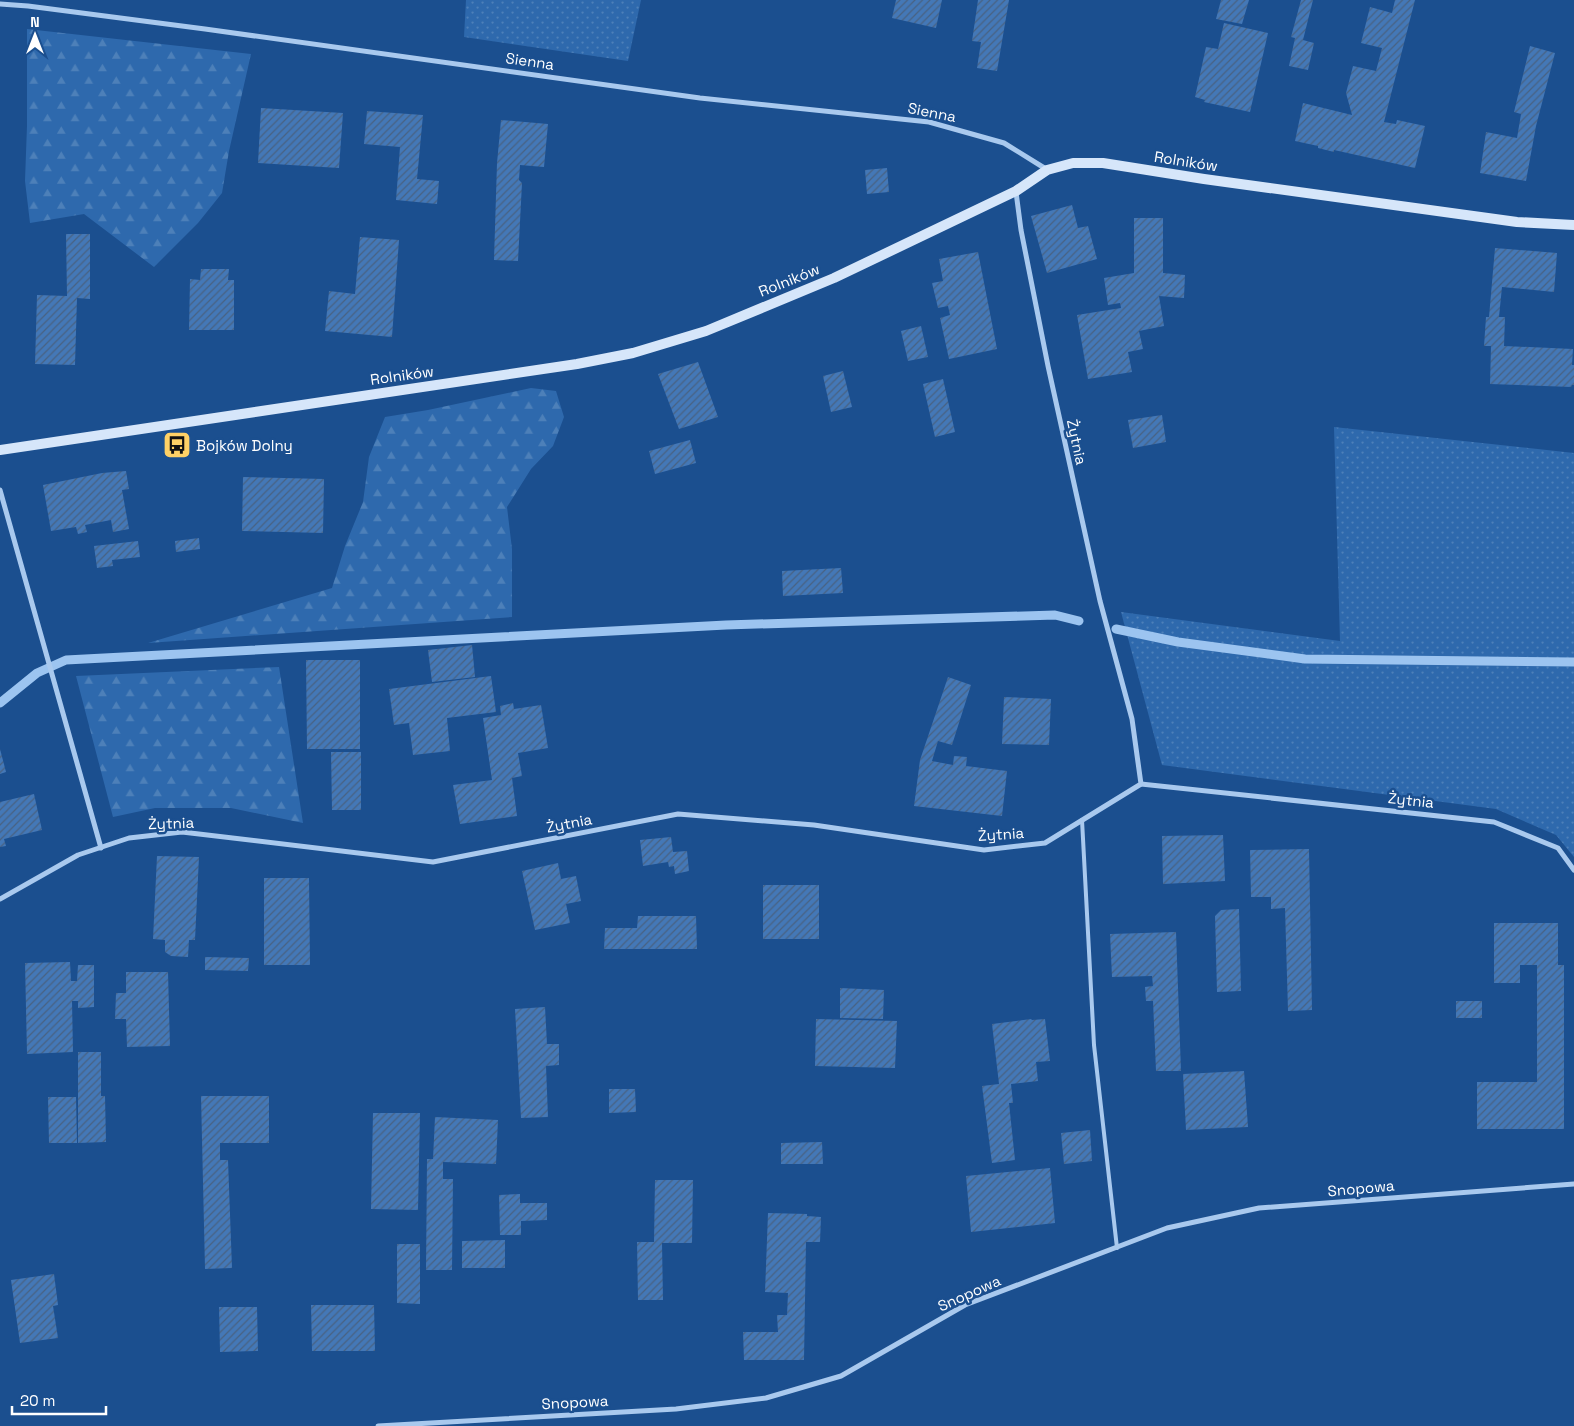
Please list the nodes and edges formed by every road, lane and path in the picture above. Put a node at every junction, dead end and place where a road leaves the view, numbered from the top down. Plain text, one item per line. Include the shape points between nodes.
1 (0, 4) edge
2 (1047, 170) junction
3 (1016, 191) junction
4 (1574, 225) edge
5 (0, 450) edge
6 (0, 490) edge
7 (1141, 784) junction
8 (1082, 820) junction
9 (101, 848) junction
10 (1573, 867) edge
11 (0, 899) edge
12 (1574, 1184) edge
13 (1117, 1248) junction
14 (378, 1426) edge

1 - 2 street, Sienna via 185,26 700,98 930,122 1004,143
2 - 3 street, Rolników
2 - 4 street, Rolników via 1073,163 1103,163 1517,222
3 - 5 street, Rolników via 834,278 706,331 633,353
3 - 7 street, Żytnia via 1048,366 1100,601 1132,719
6 - 9 street
7 - 8 street, Żytnia
7 - 10 street, Żytnia via 1494,822 1558,848
8 - 9 street, Żytnia via 1045,843 984,850 814,825 678,814 433,862 182,832 129,838
8 - 13 lane via 1094,1045
9 - 11 street, Żytnia via 78,856
12 - 13 street, Snopowa via 1259,1208 1167,1228
13 - 14 street, Snopowa via 965,1304 842,1376 766,1398 676,1409

